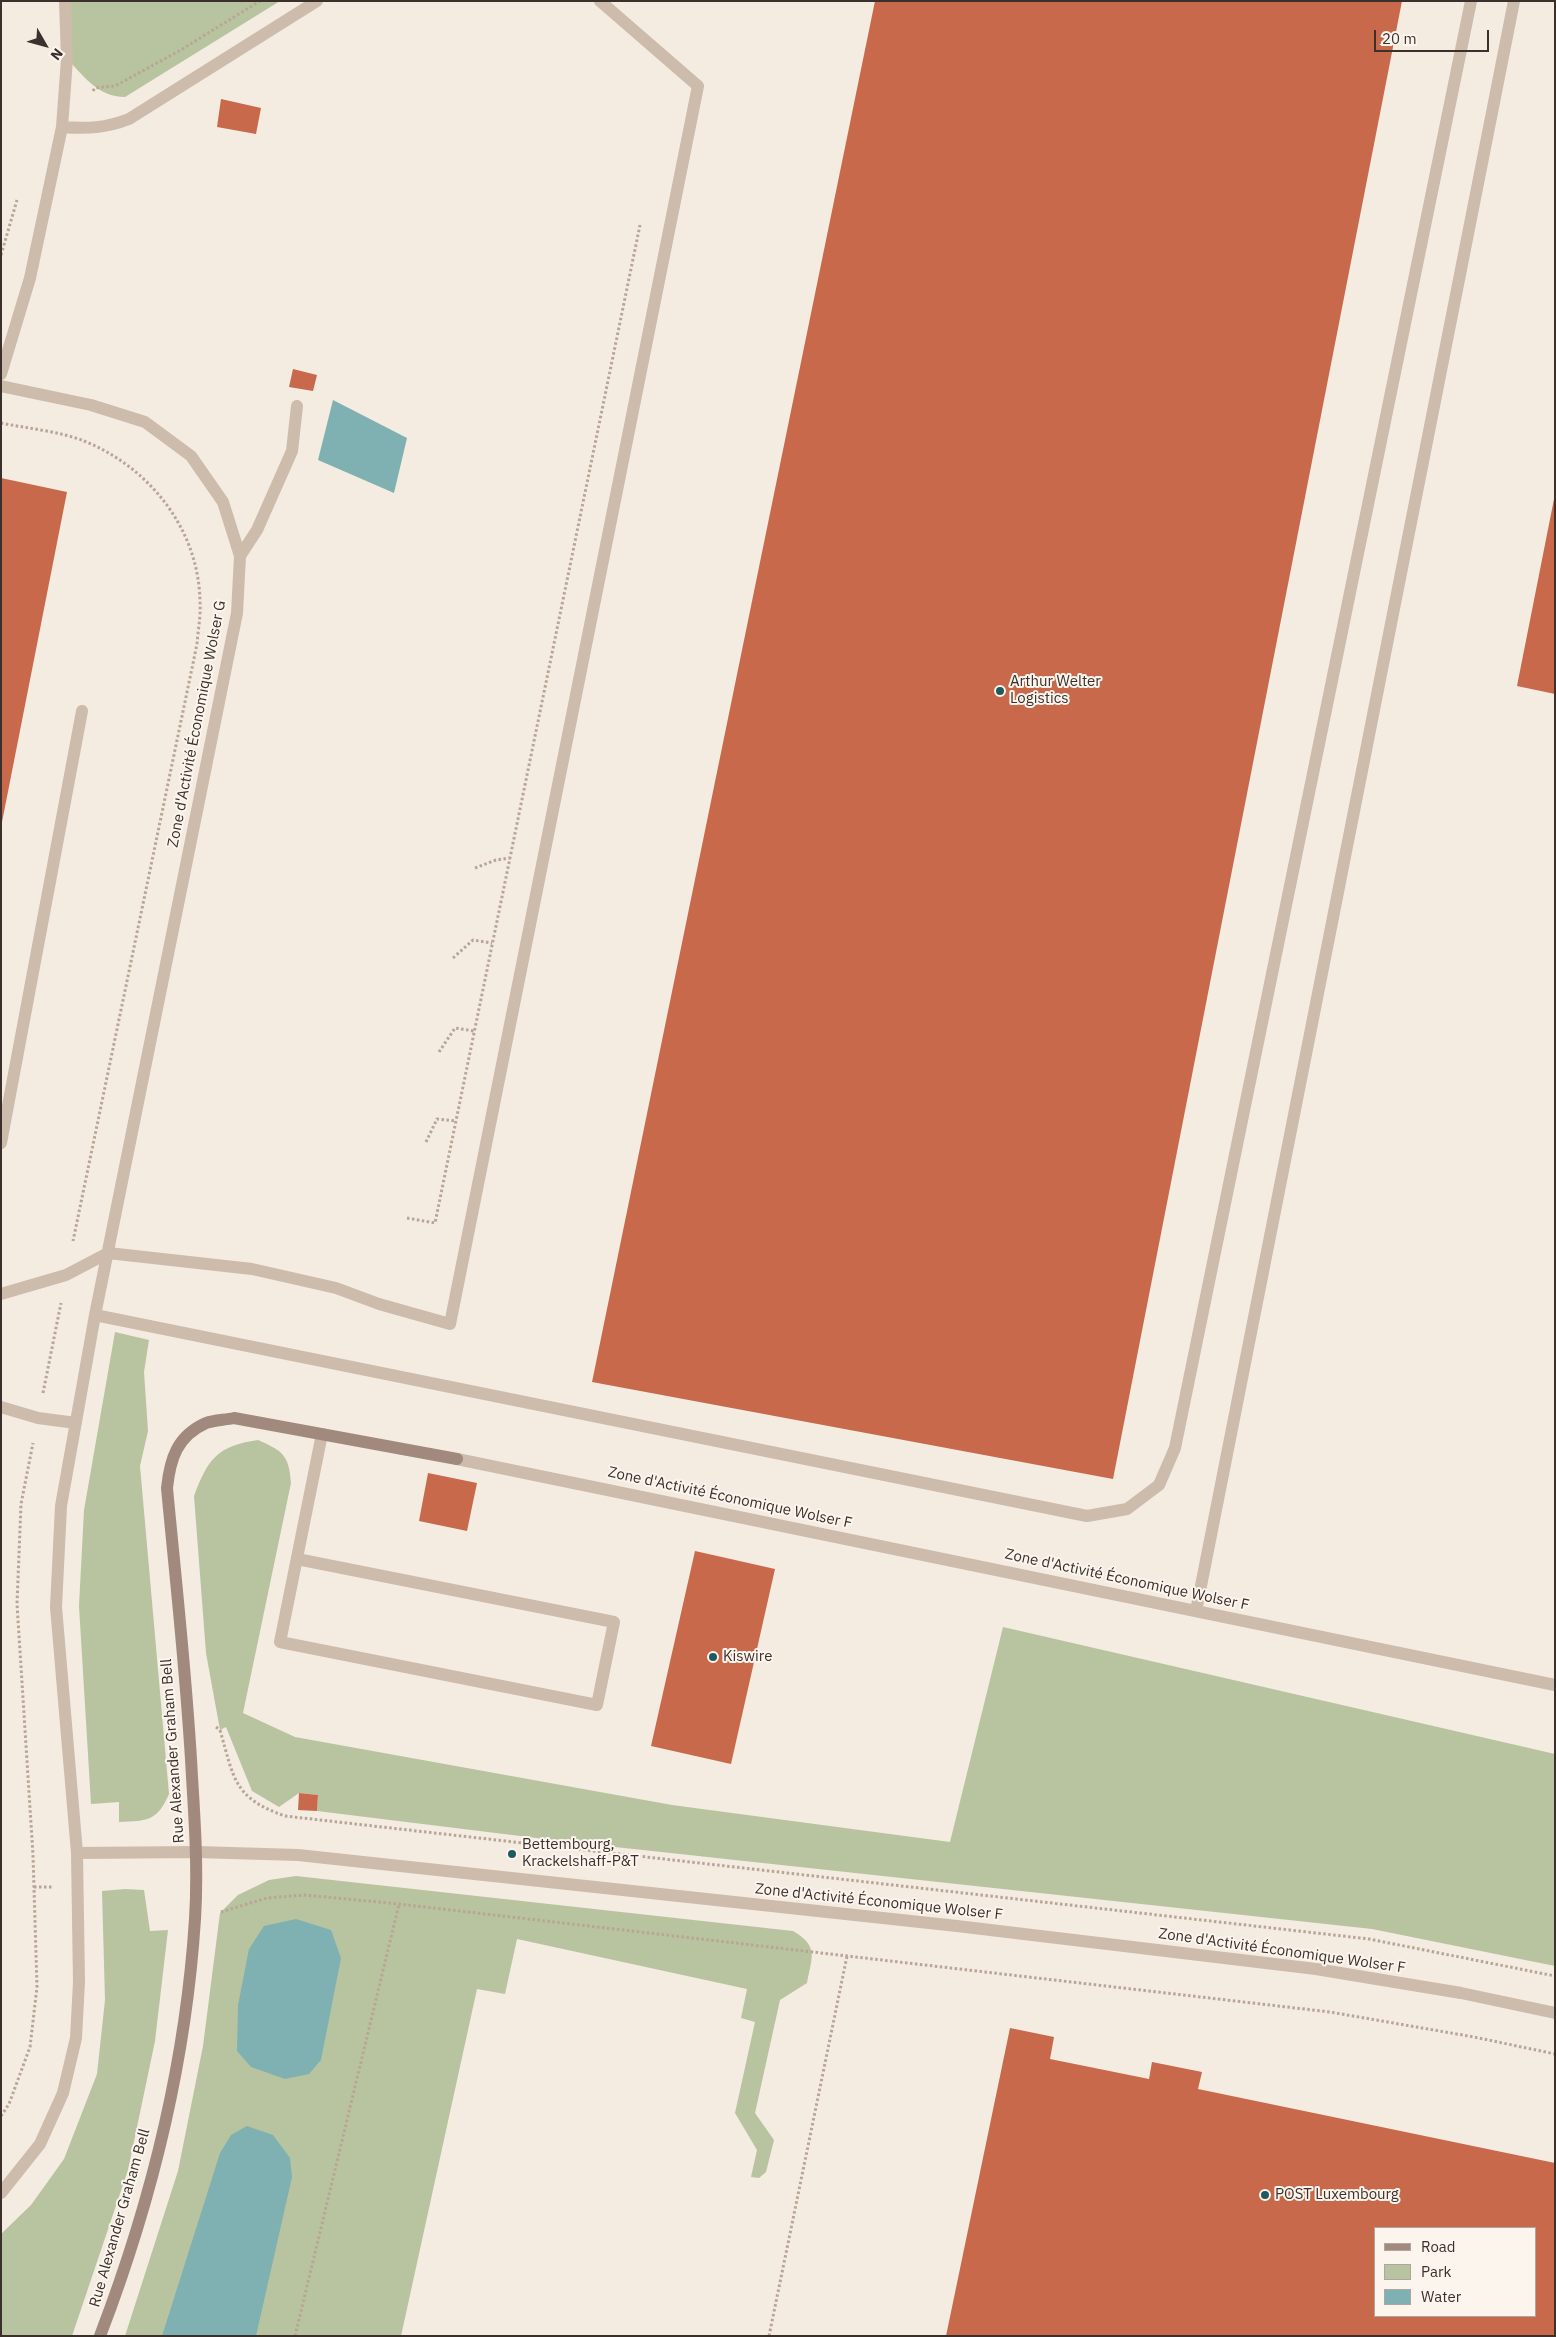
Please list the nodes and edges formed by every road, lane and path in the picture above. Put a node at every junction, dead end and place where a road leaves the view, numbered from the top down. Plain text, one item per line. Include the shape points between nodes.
1 (65, 1) edge
2 (317, 1) edge
3 (600, 1) edge
4 (1471, 1) edge
5 (1514, 1) edge
6 (62, 127) junction
7 (642, 216) dead end
8 (1, 374) edge
9 (1, 386) edge
10 (298, 406) dead end
11 (240, 556) junction
12 (82, 711) dead end
13 (510, 858) junction
14 (475, 868) dead end
15 (492, 943) junction
16 (453, 958) dead end
17 (474, 1031) junction
18 (439, 1052) dead end
19 (456, 1121) junction
20 (426, 1142) dead end
21 (1, 1144) edge
22 (407, 1218) dead end
23 (108, 1253) junction
24 (1, 1294) edge
25 (95, 1315) junction
26 (1, 1407) edge
27 (76, 1423) junction
28 (322, 1434) junction
29 (457, 1459) joint
30 (297, 1559) junction
31 (1196, 1611) junction
32 (1555, 1685) edge
33 (189, 1722) junction
34 (196, 1852) junction
35 (77, 1853) junction
36 (399, 1904) junction
37 (195, 1920) junction
38 (847, 1956) junction
39 (1555, 1976) edge
40 (1555, 2013) edge
41 (1555, 2054) edge
42 (1, 2194) edge
43 (100, 2336) edge
44 (295, 2336) edge
45 (769, 2336) edge

1 - 6 lane via 67,58
2 - 6 lane via 129,119 108,127
3 - 23 lane via 698,86 450,1324 336,1288 252,1268
4 - 25 lane via 1175,1448 1159,1485 1127,1510 1087,1516
5 - 31 lane
6 - 8 lane via 30,278
7 - 13 path
9 - 11 lane, Zone d'Activité Économique Wolser G via 91,405 145,422 191,456 223,502
10 - 11 lane via 292,451 258,530
11 - 23 lane, Zone d'Activité Économique Wolser G via 237,613
12 - 21 lane
13 - 14 path
13 - 15 path
15 - 16 path via 473,940
15 - 17 path
17 - 18 path via 455,1028
17 - 19 path
19 - 20 path via 436,1119
19 - 22 path via 435,1223
23 - 24 lane via 66,1275
23 - 25 lane, Zone d'Activité Économique Wolser G
25 - 27 lane, Zone d'Activité Économique Wolser G
26 - 27 lane via 38,1418
27 - 35 lane, Zone d'Activité Économique Wolser G via 61,1506 56,1607
28 - 29 main road, Rue Alexander Graham Bell
28 - 30 lane
28 - 33 main road, Rue Alexander Graham Bell via 234,1418 206,1423 184,1438 170,1461 167,1488
29 - 31 lane, Zone d'Activité Économique Wolser F
30 - 30 lane via 280,1642 597,1705 614,1622
31 - 32 lane, Zone d'Activité Économique Wolser F
33 - 34 main road, Rue Alexander Graham Bell
33 - 39 path via 208,1722 220,1730 233,1777 246,1796 284,1816 1369,1939
34 - 35 lane
34 - 37 main road, Rue Alexander Graham Bell
34 - 40 lane, Zone d'Activité Économique Wolser F via 298,1855 957,1926 1316,1969 1461,1993
35 - 42 lane, Zone d'Activité Économique Wolser G via 79,1982 76,2038 63,2093 40,2144
36 - 37 path via 304,1895 267,1898
36 - 38 path
36 - 44 path
37 - 43 main road, Rue Alexander Graham Bell via 182,2042 155,2167
38 - 41 path via 1330,2012
38 - 45 path

